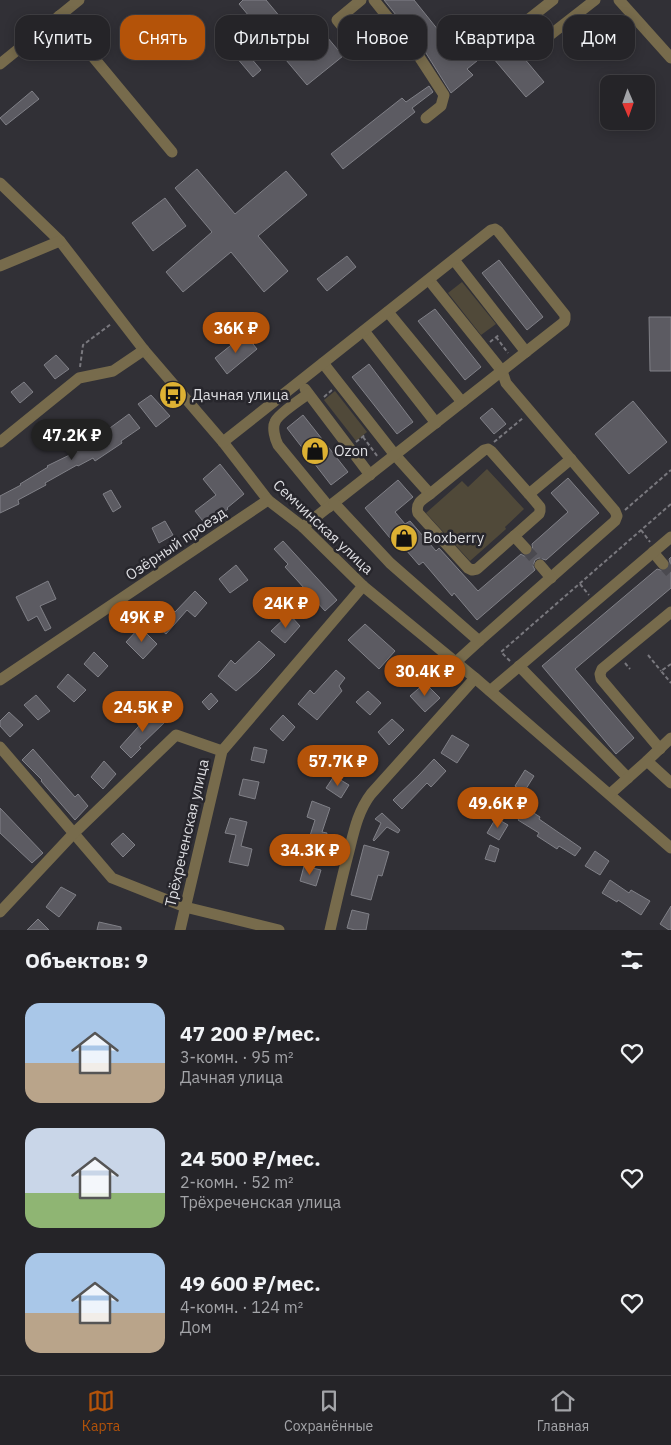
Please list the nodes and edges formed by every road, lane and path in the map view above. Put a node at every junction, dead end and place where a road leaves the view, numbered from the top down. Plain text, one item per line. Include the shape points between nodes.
1 (79, 0) edge
2 (361, 0) edge
3 (374, 0) edge
4 (553, 0) edge
5 (595, 0) edge
6 (619, 0) edge
7 (60, 15) edge
8 (343, 15) edge
9 (386, 15) edge
10 (15, 52) edge
11 (671, 58) edge
12 (96, 60) edge
13 (421, 60) edge
14 (0, 64) edge
15 (426, 118) dead end
16 (172, 152) dead end
17 (0, 183) edge
18 (60, 241) junction
19 (454, 260) junction
20 (0, 266) edge
21 (429, 280) junction
22 (388, 312) junction
23 (119, 318) junction
24 (508, 328) junction
25 (364, 331) junction
26 (496, 337) junction
27 (483, 347) junction
28 (144, 350) junction
29 (526, 352) junction
30 (509, 354) dead end
31 (324, 363) junction
32 (502, 371) junction
33 (79, 378) junction
34 (299, 382) junction
35 (340, 384) junction
36 (308, 394) junction
37 (462, 402) junction
38 (316, 404) junction
39 (531, 412) junction
40 (436, 423) junction
41 (374, 428) junction
42 (363, 437) junction
43 (0, 442) edge
44 (223, 442) junction
45 (494, 443) dead end
46 (349, 448) junction
47 (395, 455) junction
48 (571, 459) junction
49 (381, 460) dead end
50 (671, 470) edge
51 (370, 475) junction
52 (430, 494) junction
53 (529, 494) junction
54 (268, 500) junction
55 (671, 504) edge
56 (331, 505) junction
57 (617, 516) junction
58 (303, 527) junction
59 (641, 530) junction
60 (514, 536) junction
61 (671, 537) edge
62 (526, 549) tunnel mouth
63 (655, 551) junction
64 (663, 564) tunnel mouth
65 (540, 565) tunnel mouth
66 (551, 578) junction
67 (580, 584) junction
68 (363, 586) junction
69 (594, 602) junction
70 (671, 612) edge
71 (479, 641) junction
72 (648, 656) dead end
73 (456, 662) junction
74 (623, 662) dead end
75 (671, 664) edge
76 (518, 668) junction
77 (630, 669) dead end
78 (661, 672) junction
79 (475, 678) junction
80 (0, 680) edge
81 (671, 683) edge
82 (490, 691) junction
83 (671, 738) edge
84 (0, 747) edge
85 (660, 749) junction
86 (222, 751) junction
87 (647, 761) junction
88 (628, 778) junction
89 (671, 783) edge
90 (610, 794) junction
91 (74, 833) junction
92 (671, 848) edge
93 (185, 907) junction
94 (0, 912) edge
95 (180, 930) edge
96 (279, 930) edge
97 (330, 930) edge

1 - 7 street
2 - 8 street
3 - 9 street
4 - 5 street via 520,26 536,46
6 - 11 street
10 - 14 street
12 - 16 street
13 - 15 street via 444,95 441,106
17 - 18 street, Семчинская улица
18 - 20 street
18 - 23 street, Семчинская улица
19 - 21 street
19 - 24 street
19 - 29 street via 492,230 498,230 565,315 564,322
21 - 22 street
21 - 27 street
22 - 25 street
22 - 37 street
23 - 28 street, Семчинская улица
23 - 33 path via 83,345
24 - 26 path
24 - 29 street
25 - 31 street
25 - 40 street
26 - 27 path
26 - 30 path
27 - 32 street
28 - 33 street via 113,371
28 - 44 street, Семчинская улица
29 - 32 street
31 - 34 street
31 - 35 street
32 - 37 street
32 - 39 street via 506,383
33 - 43 street
34 - 36 street
34 - 44 street
35 - 38 path
35 - 41 street
36 - 38 street
36 - 56 street via 277,418 275,435 278,445
37 - 40 street
38 - 46 street
39 - 45 path
39 - 48 street
40 - 47 street
41 - 42 path
41 - 47 street
42 - 46 path
42 - 49 path
44 - 54 street, Семчинская улица
46 - 51 street
47 - 51 street
47 - 52 street
48 - 53 street
48 - 57 street
50 - 57 path
51 - 56 street
52 - 53 street via 488,449
52 - 60 street via 418,503 418,513 468,568 477,569
53 - 60 street via 540,506 539,514
54 - 58 street, Семчинская улица
54 - 80 street, Озёрный проезд
55 - 59 path
56 - 58 street
56 - 71 street via 390,563
57 - 66 street
58 - 68 street, Семчинская улица
59 - 63 path
59 - 67 path
60 - 62 street
61 - 63 street
63 - 64 street
63 - 69 street
65 - 66 street
66 - 71 street
67 - 69 path
67 - 76 path via 501,652
68 - 73 street, Семчинская улица
68 - 86 street, Трёхреченская улица
69 - 76 street
70 - 85 street via 600,674
71 - 73 street
72 - 78 path
73 - 79 street, Семчинская улица
74 - 77 path
75 - 78 path
76 - 82 street
76 - 88 street
78 - 81 path
79 - 82 street, Семчинская улица
79 - 97 street via 363,804
82 - 90 street, Семчинская улица
83 - 85 street
84 - 91 street
85 - 87 street
86 - 91 street via 176,735
86 - 93 street, Трёхреченская улица
87 - 88 street
87 - 89 street
88 - 90 street
90 - 92 street, Семчинская улица
91 - 93 street via 112,878
91 - 94 street
93 - 95 street, Трёхреченская улица
93 - 96 street

